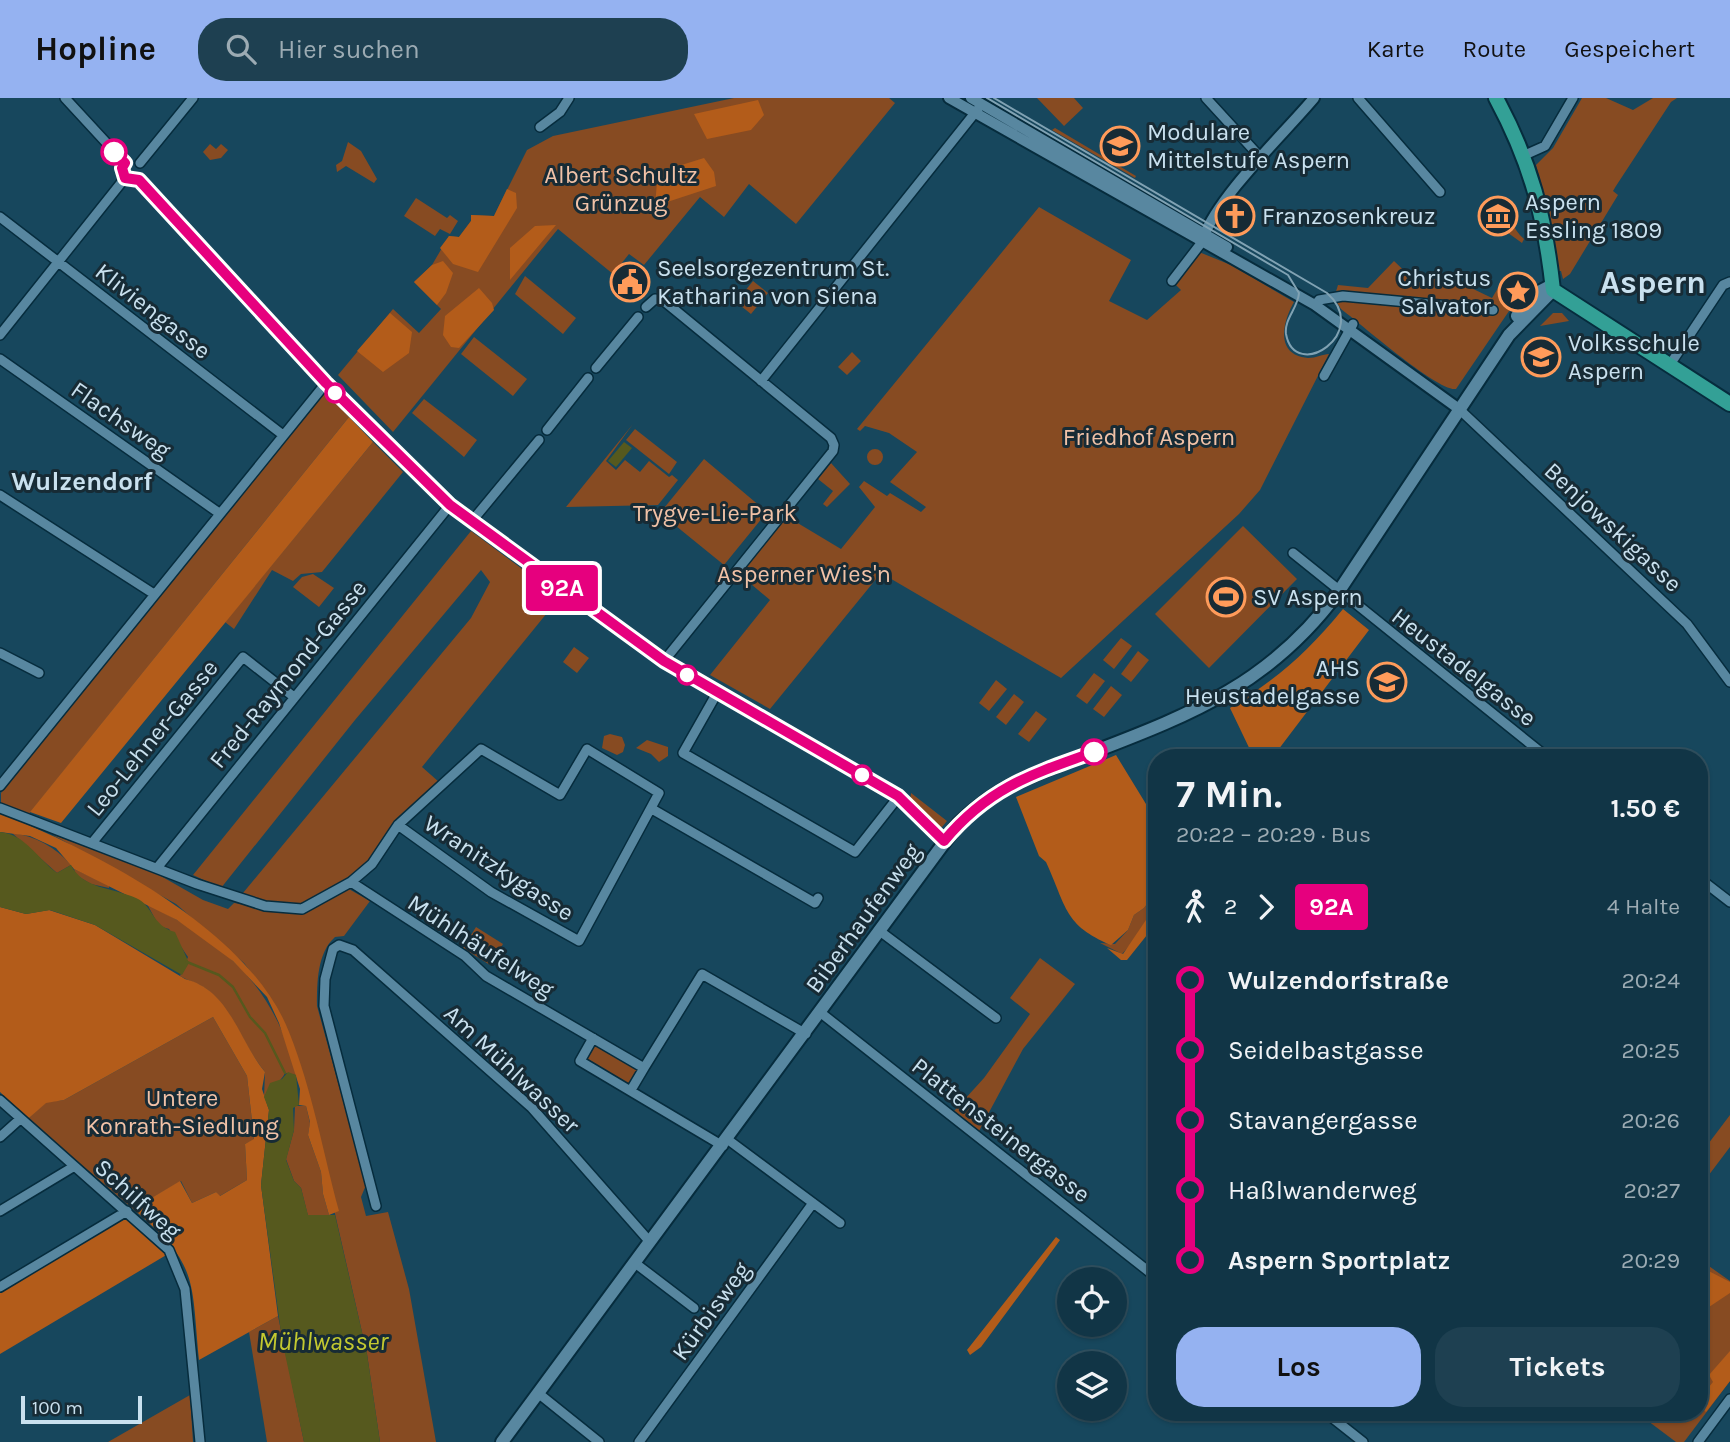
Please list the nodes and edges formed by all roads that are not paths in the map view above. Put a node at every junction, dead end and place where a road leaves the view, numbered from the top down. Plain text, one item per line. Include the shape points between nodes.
1 (65, 98) edge
2 (193, 98) edge
3 (569, 98) edge
4 (949, 98) edge
5 (971, 98) edge
6 (1206, 98) edge
7 (1314, 98) edge
8 (1358, 98) edge
9 (1496, 98) edge
10 (1573, 98) edge
11 (978, 109) junction
12 (540, 127) dead end
13 (1525, 155) junction
14 (1261, 158) junction
15 (125, 163) junction
16 (140, 163) junction
17 (125, 178) junction
18 (139, 180) junction
19 (1440, 192) dead end
20 (0, 217) edge
21 (1203, 238) junction
22 (59, 262) junction
23 (1172, 281) dead end
24 (1730, 282) edge
25 (1554, 290) junction
26 (1317, 302) junction
27 (646, 307) dead end
28 (1493, 310) dead end
29 (638, 317) dead end
30 (1349, 324) junction
31 (0, 335) edge
32 (1509, 335) junction
33 (0, 359) edge
34 (1669, 366) junction
35 (596, 368) dead end
36 (1324, 376) dead end
37 (588, 378) dead end
38 (761, 381) junction
39 (326, 383) junction
40 (1730, 404) edge
41 (1459, 409) junction
42 (547, 430) dead end
43 (283, 435) junction
44 (539, 440) dead end
45 (0, 495) edge
46 (450, 505) junction
47 (219, 513) junction
48 (472, 521) junction
49 (1293, 553) dead end
50 (1339, 591) junction
51 (154, 594) junction
52 (0, 653) edge
53 (664, 661) junction
54 (38, 673) dead end
55 (1730, 682) edge
56 (717, 693) junction
57 (294, 697) junction
58 (1537, 749) edge
59 (0, 786) edge
60 (898, 796) junction
61 (0, 808) edge
62 (652, 809) junction
63 (398, 825) junction
64 (944, 841) junction
65 (92, 843) junction
66 (157, 868) junction
67 (351, 883) junction
68 (1708, 884) edge
69 (818, 898) dead end
70 (1730, 902) edge
71 (881, 932) junction
72 (821, 1013) junction
73 (996, 1018) dead end
74 (806, 1034) junction
75 (593, 1038) junction
76 (645, 1068) junction
77 (631, 1090) junction
78 (0, 1100) edge
79 (20, 1119) junction
80 (0, 1137) edge
81 (725, 1142) junction
82 (73, 1167) junction
83 (813, 1203) junction
84 (376, 1206) dead end
85 (0, 1211) edge
86 (127, 1211) junction
87 (840, 1223) dead end
88 (650, 1242) junction
89 (635, 1263) junction
90 (1148, 1271) edge
91 (0, 1287) edge
92 (694, 1308) dead end
93 (538, 1394) junction
94 (1730, 1399) edge
95 (1336, 1421) edge
96 (200, 1442) edge
97 (502, 1442) edge
98 (599, 1442) edge
99 (639, 1442) edge
100 (1363, 1442) edge
101 (1698, 1442) edge

1 - 15 street
2 - 16 street
3 - 12 street via 560,112
4 - 11 street
5 - 11 street
6 - 14 street
7 - 14 street
8 - 19 street
9 - 13 main road
10 - 13 street via 1545,146
11 - 21 street
11 - 38 street
13 - 25 main road via 1542,213
14 - 21 street
15 - 16 street
15 - 17 street
16 - 18 street via 144,169
17 - 18 street
17 - 22 street
18 - 39 street
20 - 22 street, Kliviengasse
21 - 23 street
21 - 26 street
22 - 31 street
22 - 43 street, Kliviengasse
24 - 34 street via 1723,285
25 - 32 main road via 1520,331
25 - 32 main road via 1531,296
25 - 34 main road
26 - 28 street via 1343,296
26 - 30 street
27 - 38 street via 655,299 664,301
29 - 35 street
30 - 36 street
30 - 41 street
32 - 41 main road, Biberhaufenweg
33 - 47 street, Flachsweg
34 - 40 main road
37 - 42 street
38 - 53 street via 831,438 833,451
39 - 43 street
39 - 46 street
41 - 50 main road, Biberhaufenweg
41 - 55 street, Benjowskigasse via 1687,624
43 - 47 street
44 - 48 street
45 - 51 street
46 - 48 street
46 - 57 street, Fred-Raymond-Gasse
47 - 51 street
48 - 53 street
49 - 50 street, Heustadelgasse
50 - 58 street, Heustadelgasse
50 - 64 main road, Biberhaufenweg via 1284,654 1222,697 1003,787 977,806
51 - 59 street
52 - 54 street
53 - 56 street
56 - 60 street
56 - 60 street via 683,753 855,852
57 - 65 street, Leo-Lehner-Gasse via 243,657
57 - 66 street, Fred-Raymond-Gasse
60 - 64 street
61 - 65 street
62 - 63 street via 659,795 656,789 587,749 559,795 481,749
62 - 63 street, Wranitzkygasse via 579,941 491,892
62 - 69 street via 816,903
63 - 67 street via 372,864
64 - 71 main road, Biberhaufenweg
65 - 66 street
66 - 67 street via 245,900 289,910 317,903
67 - 75 street, Mühlhäufelweg via 465,956 486,976
68 - 70 street
71 - 72 main road, Biberhaufenweg
71 - 73 street
72 - 74 main road, Biberhaufenweg
72 - 90 street, Plattensteinergasse
74 - 76 street via 700,974
74 - 81 main road, Biberhaufenweg
75 - 76 street, Mühlhäufelweg
75 - 77 street via 580,1061
76 - 77 street
77 - 81 street
78 - 79 street, Schilfweg
79 - 80 street
79 - 82 street, Schilfweg
81 - 83 street
81 - 88 main road, Biberhaufenweg
82 - 85 street
82 - 86 street, Schilfweg
83 - 87 street
83 - 99 street, Kürbisweg
84 - 88 street, Am Mühlwasser via 324,1006 333,949 342,945 532,1108
86 - 91 street
86 - 96 street, Schilfweg via 169,1250 183,1280
88 - 89 main road, Biberhaufenweg
89 - 92 street
89 - 93 main road, Biberhaufenweg
93 - 97 main road, Biberhaufenweg
93 - 98 street
94 - 101 street
95 - 100 street

